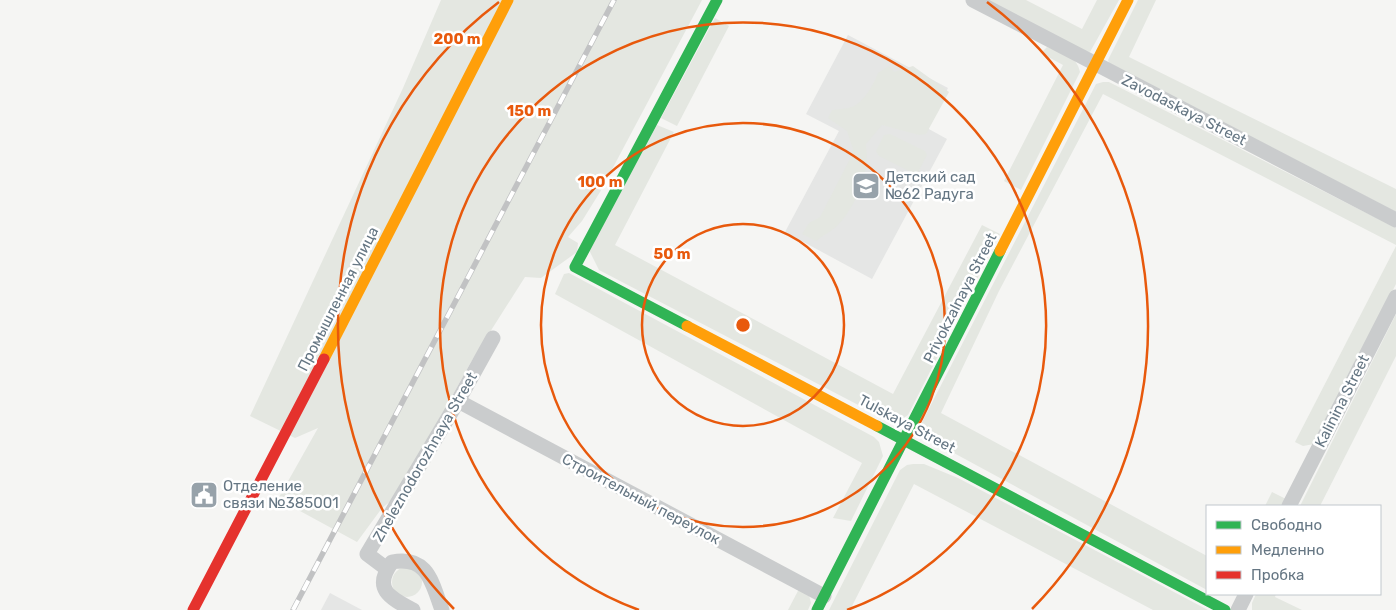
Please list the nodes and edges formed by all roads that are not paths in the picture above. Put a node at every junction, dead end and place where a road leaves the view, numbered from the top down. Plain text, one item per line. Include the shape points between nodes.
1 (508, 0) edge
2 (717, 0) edge
3 (973, 0) edge
4 (1128, 0) edge
5 (1096, 64) junction
6 (1396, 220) edge
7 (1396, 297) edge
8 (493, 338) dead end
9 (458, 401) junction
10 (904, 439) junction
11 (1290, 505) edge
12 (386, 569) junction
13 (1246, 595) edge
14 (820, 603) edge
15 (193, 610) edge
16 (413, 610) edge
17 (442, 610) edge
18 (1225, 610) edge
19 (1238, 610) edge

1 - 15 street, Промышленная улица
2 - 10 street, Tulskaya Street via 575,267
3 - 5 street, Zavodaskaya Street
4 - 5 street, Privokzalnaya Street
5 - 6 street, Zavodaskaya Street
5 - 10 street, Privokzalnaya Street
7 - 11 street, Kalinina Street
8 - 9 street, Zheleznodorozhnaya Street
9 - 12 street, Zheleznodorozhnaya Street via 367,554
9 - 14 street, Строительный переулок
10 - 14 street, Privokzalnaya Street
10 - 18 street, Tulskaya Street
12 - 16 street via 384,592
12 - 17 street via 392,562 403,560 419,564 429,575
13 - 19 street

